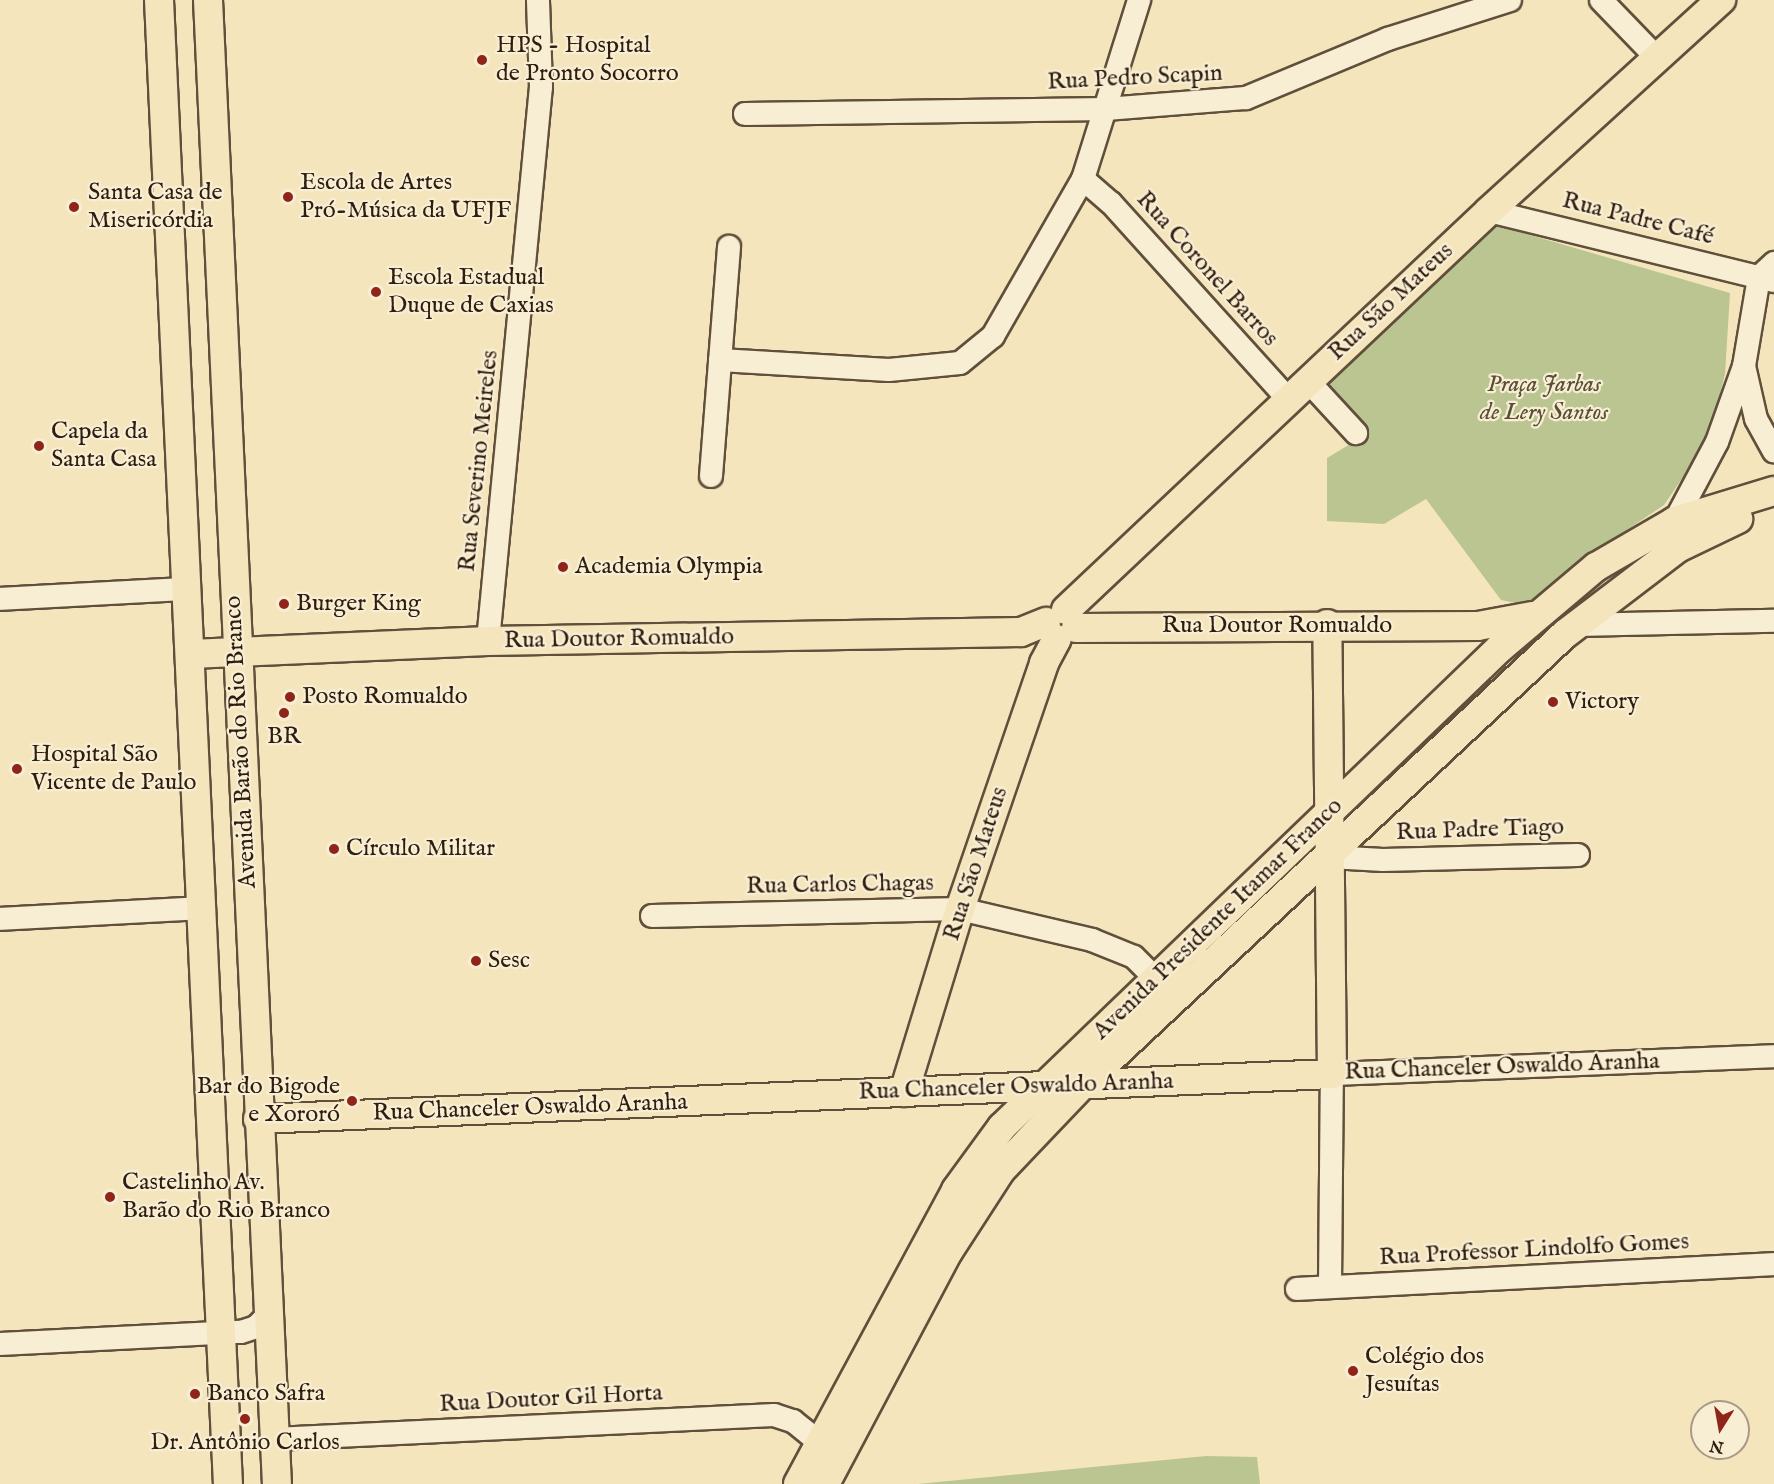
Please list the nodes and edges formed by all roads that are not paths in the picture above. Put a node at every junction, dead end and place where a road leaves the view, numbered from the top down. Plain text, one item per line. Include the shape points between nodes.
1 (159, 0) edge
2 (208, 0) edge
3 (538, 0) edge
4 (1139, 0) edge
5 (1509, 0) edge
6 (1601, 0) edge
7 (1721, 0) edge
8 (1659, 60) junction
9 (1106, 109) junction
10 (745, 114) dead end
11 (1083, 179) junction
12 (1489, 211) junction
13 (729, 247) dead end
14 (1769, 274) edge
15 (720, 360) junction
16 (1744, 366) junction
17 (1298, 390) junction
18 (1356, 434) dead end
19 (1774, 452) edge
20 (711, 476) dead end
21 (1774, 491) edge
22 (1774, 509) edge
23 (1675, 521) junction
24 (187, 590) junction
25 (0, 599) edge
26 (1540, 614) junction
27 (1774, 621) edge
28 (1327, 624) junction
29 (1576, 625) junction
30 (1478, 626) junction
31 (1052, 632) junction
32 (488, 641) junction
33 (1500, 648) junction
34 (237, 650) junction
35 (191, 654) junction
36 (1330, 811) junction
37 (1363, 823) junction
38 (1578, 855) dead end
39 (1330, 857) junction
40 (1383, 860) junction
41 (202, 908) junction
42 (960, 909) junction
43 (652, 916) dead end
44 (0, 919) edge
45 (1156, 979) junction
46 (1774, 1056) edge
47 (1332, 1074) junction
48 (1082, 1084) junction
49 (1044, 1086) junction
50 (904, 1092) junction
51 (258, 1119) junction
52 (1774, 1264) edge
53 (1330, 1287) junction
54 (1297, 1289) dead end
55 (267, 1316) junction
56 (221, 1333) junction
57 (0, 1344) edge
58 (274, 1439) junction
59 (821, 1444) junction
60 (228, 1484) edge
61 (277, 1484) edge
62 (798, 1484) edge
63 (825, 1484) edge

1 - 24 main road, Avenida Barão do Rio Branco
2 - 34 main road, Avenida Barão do Rio Branco
3 - 32 street, Rua Severino Meireles via 542,87
4 - 9 street
5 - 9 street, Rua Pedro Scapin via 1388,39 1246,99
6 - 8 street
7 - 8 main road, Rua São Mateus
8 - 12 main road, Rua São Mateus
9 - 10 street, Rua Pedro Scapin
9 - 11 street
11 - 15 street via 993,336 960,363 889,370
11 - 17 street, Rua Coronel Barros
12 - 14 street, Rua Padre Café
12 - 17 main road, Rua São Mateus
13 - 15 street
14 - 16 street
15 - 20 street
16 - 19 street via 1756,419
16 - 23 street via 1703,473
17 - 18 street
17 - 31 main road, Rua São Mateus
21 - 23 main road, Avenida Presidente Itamar Franco
22 - 29 main road, Avenida Presidente Itamar Franco via 1710,530 1678,548
23 - 26 main road, Avenida Presidente Itamar Franco via 1596,567
24 - 25 street
24 - 35 main road, Avenida Barão do Rio Branco
26 - 30 main road, Rua Doutor Romualdo
26 - 33 main road, Avenida Presidente Itamar Franco
27 - 29 street
28 - 30 main road, Rua Doutor Romualdo
28 - 31 main road, Rua Doutor Romualdo
28 - 36 main road
29 - 37 main road, Avenida Presidente Itamar Franco
30 - 33 street
31 - 32 main road, Rua Doutor Romualdo
31 - 42 main road, Rua São Mateus
32 - 34 main road, Rua Doutor Romualdo
33 - 36 main road, Avenida Presidente Itamar Franco
34 - 35 main road, Rua Doutor Romualdo
34 - 51 main road, Avenida Barão do Rio Branco
35 - 41 main road, Avenida Barão do Rio Branco
36 - 37 main road
36 - 39 main road
36 - 45 main road, Avenida Presidente Itamar Franco
37 - 39 main road, Avenida Presidente Itamar Franco
37 - 40 street, Rua Padre Tiago via 1368,850
38 - 40 street, Rua Padre Tiago
39 - 40 street, Rua Padre Tiago
39 - 47 main road
39 - 48 main road, Avenida Presidente Itamar Franco
41 - 44 street
41 - 56 main road, Avenida Barão do Rio Branco
42 - 43 street, Rua Carlos Chagas
42 - 45 street, Rua Carlos Chagas via 1092,940 1134,957
42 - 50 main road, Rua São Mateus
45 - 49 main road, Avenida Presidente Itamar Franco
46 - 47 street, Rua Chanceler Oswaldo Aranha
47 - 48 main road, Rua Chanceler Oswaldo Aranha
47 - 53 street
48 - 49 main road, Rua Chanceler Oswaldo Aranha
48 - 63 main road, Avenida Presidente Itamar Franco via 1001,1170 971,1215
49 - 50 main road, Rua Chanceler Oswaldo Aranha
49 - 59 main road, Avenida Presidente Itamar Franco via 1002,1127 956,1190
50 - 51 main road, Rua Chanceler Oswaldo Aranha
51 - 55 main road, Avenida Barão do Rio Branco
52 - 53 street, Rua Professor Lindolfo Gomes
53 - 54 street, Rua Professor Lindolfo Gomes
55 - 56 street via 256,1327
55 - 58 main road, Avenida Barão do Rio Branco
56 - 57 street
56 - 60 main road, Avenida Barão do Rio Branco
58 - 59 street, Rua Doutor Gil Horta via 774,1415 793,1421
58 - 61 main road, Avenida Barão do Rio Branco
59 - 62 main road, Avenida Presidente Itamar Franco

